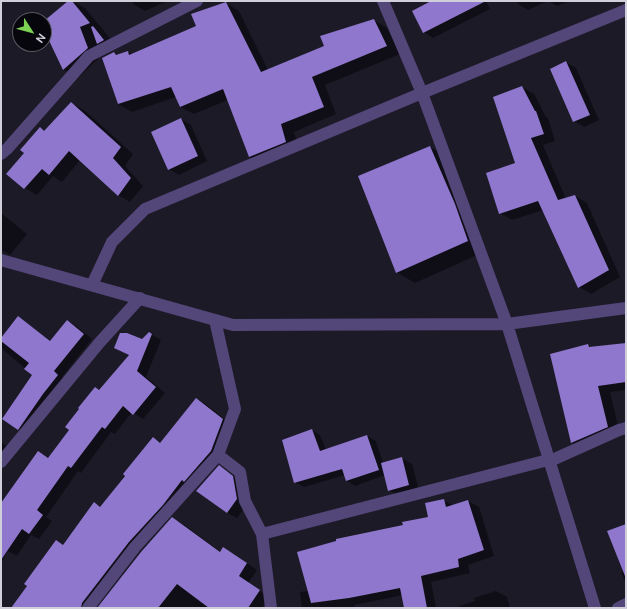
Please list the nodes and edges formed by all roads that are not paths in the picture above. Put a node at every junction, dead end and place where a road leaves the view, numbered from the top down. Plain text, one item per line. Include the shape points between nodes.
1 (197, 1) edge
2 (383, 1) edge
3 (626, 10) edge
4 (422, 93) junction
5 (1, 154) edge
6 (1, 260) edge
7 (92, 284) junction
8 (140, 298) junction
9 (626, 308) edge
10 (215, 320) junction
11 (507, 324) junction
12 (626, 428) edge
13 (218, 455) junction
14 (550, 461) junction
15 (1, 462) edge
16 (262, 534) junction
17 (626, 604) edge
18 (270, 607) edge
19 (88, 608) edge
20 (595, 608) edge
21 (618, 608) edge

1 - 5 street via 89,56
2 - 4 street
3 - 4 street
4 - 7 street via 145,209 112,242
4 - 11 street
6 - 7 street
7 - 8 street
8 - 10 street
8 - 15 street via 100,342
9 - 11 street
10 - 11 street via 233,325
10 - 13 street via 235,410
11 - 14 street
12 - 14 street
13 - 16 street via 240,472 245,501
13 - 19 street via 135,547
14 - 16 street
14 - 20 street
16 - 18 street
17 - 21 street

